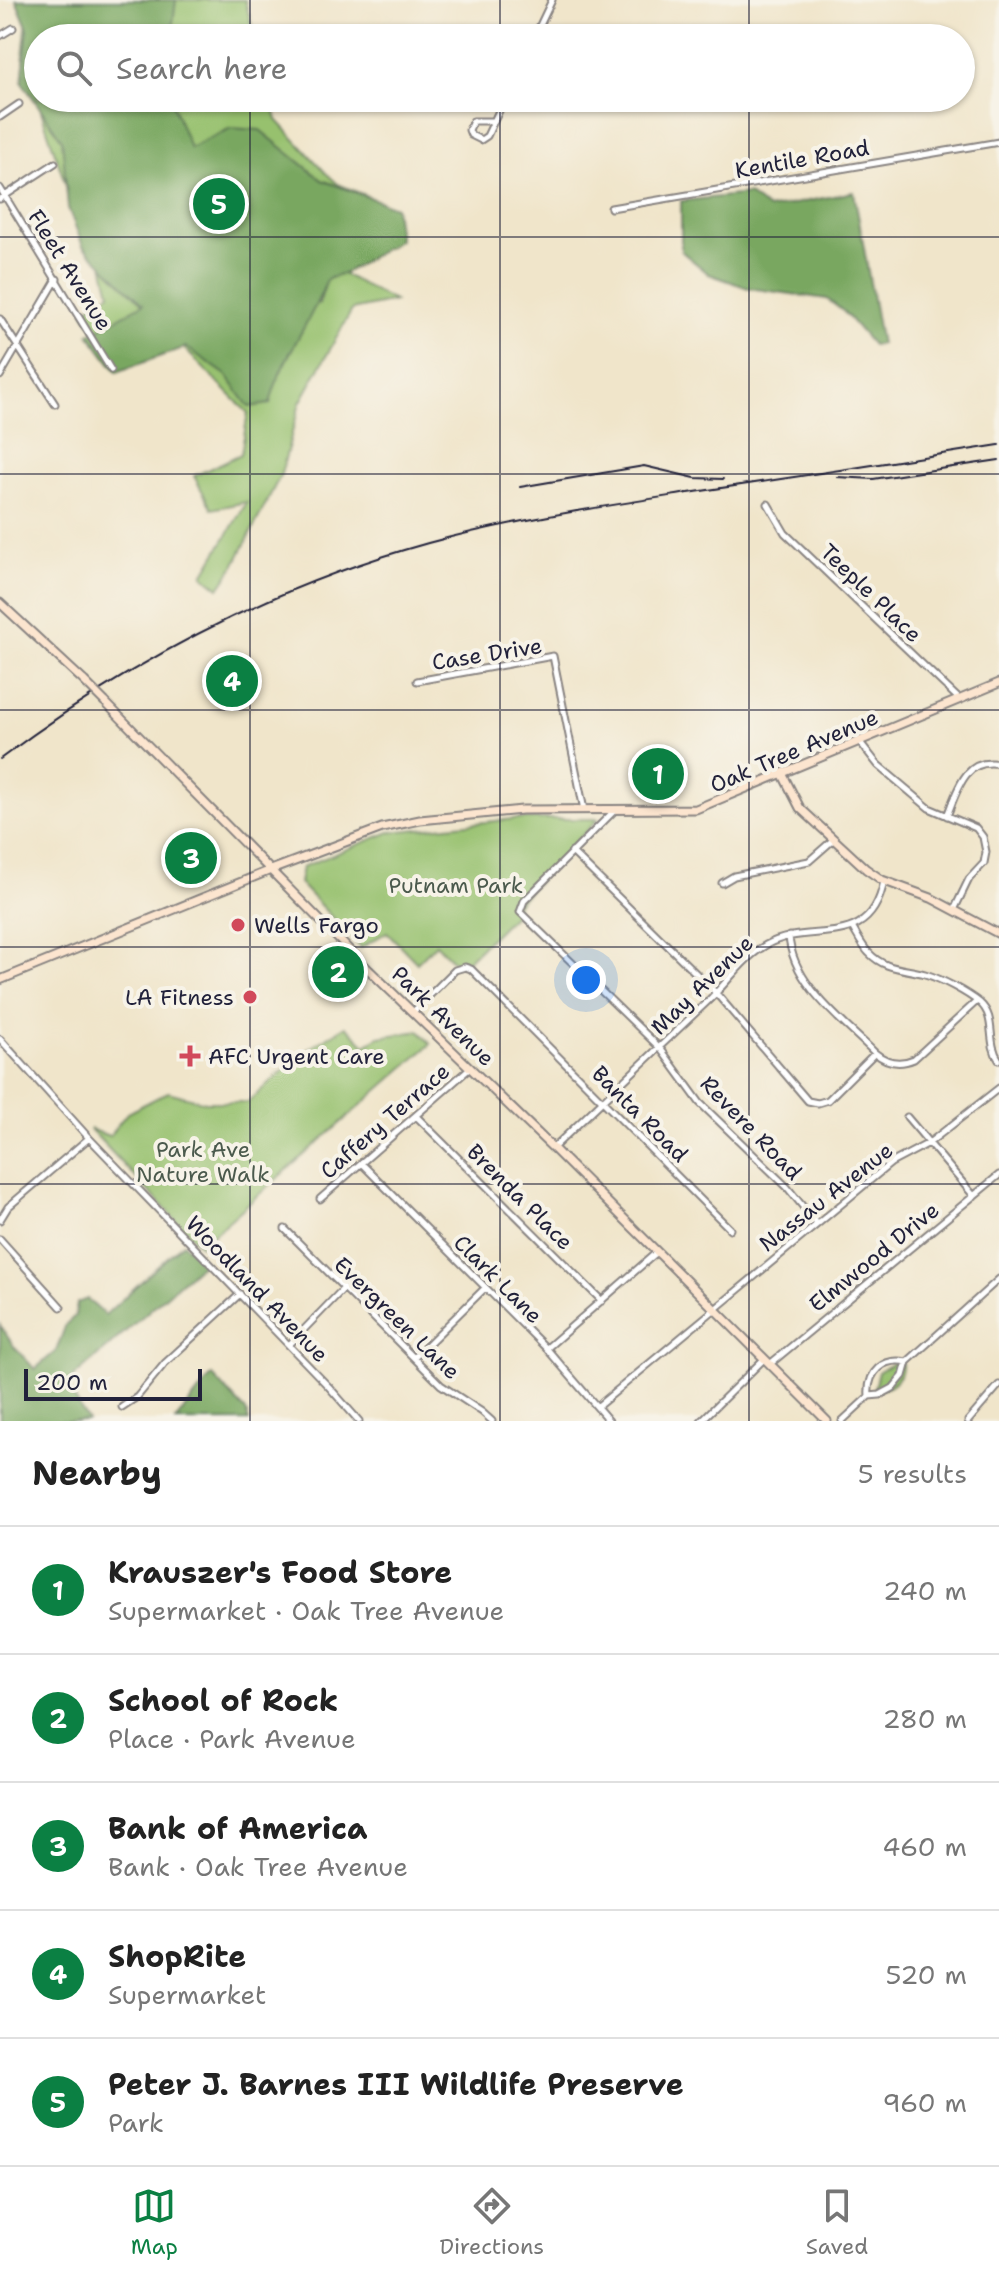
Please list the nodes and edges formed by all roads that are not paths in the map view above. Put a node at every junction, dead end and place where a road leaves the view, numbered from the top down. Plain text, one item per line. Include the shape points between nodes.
1 (552, 0) edge
2 (541, 24) edge
3 (13, 28) dead end
4 (0, 36) edge
5 (19, 104) dead end
6 (498, 112) edge
7 (0, 117) edge
8 (493, 121) junction
9 (999, 142) edge
10 (55, 163) dead end
11 (0, 188) edge
12 (2, 198) edge
13 (611, 208) dead end
14 (57, 279) junction
15 (0, 319) edge
16 (17, 347) junction
17 (111, 370) dead end
18 (0, 376) edge
19 (55, 404) dead end
20 (768, 504) dead end
21 (0, 603) edge
22 (417, 681) dead end
23 (999, 683) edge
24 (959, 700) junction
25 (860, 742) junction
26 (999, 764) edge
27 (783, 775) junction
28 (584, 810) junction
29 (615, 810) junction
30 (946, 816) junction
31 (834, 839) junction
32 (572, 852) junction
33 (271, 870) junction
34 (884, 881) junction
35 (722, 883) dead end
36 (954, 910) junction
37 (852, 927) junction
38 (999, 934) edge
39 (789, 936) junction
40 (0, 980) edge
41 (716, 993) junction
42 (977, 1001) junction
43 (414, 1011) junction
44 (0, 1039) edge
45 (660, 1048) junction
46 (875, 1053) junction
47 (999, 1060) edge
48 (471, 1068) junction
49 (999, 1088) edge
50 (604, 1100) junction
51 (416, 1116) junction
52 (907, 1117) dead end
53 (89, 1138) junction
54 (929, 1143) junction
55 (553, 1148) junction
56 (361, 1163) junction
57 (999, 1175) edge
58 (974, 1196) junction
59 (320, 1199) dead end
60 (0, 1220) edge
61 (817, 1224) junction
62 (285, 1229) dead end
63 (730, 1229) dead end
64 (0, 1239) edge
65 (658, 1252) junction
66 (999, 1279) edge
67 (343, 1289) junction
68 (484, 1289) junction
69 (240, 1294) junction
70 (602, 1301) junction
71 (61, 1307) dead end
72 (714, 1308) junction
73 (289, 1345) junction
74 (547, 1349) junction
75 (414, 1358) junction
76 (767, 1362) junction
77 (907, 1362) junction
78 (999, 1385) edge
79 (869, 1396) junction
80 (122, 1407) dead end
81 (597, 1407) junction
82 (822, 1419) edge
83 (359, 1421) edge
84 (492, 1421) edge
85 (609, 1421) edge
86 (701, 1421) edge
87 (842, 1421) edge
88 (968, 1421) edge

1 - 2 street
3 - 4 street
5 - 7 street
6 - 8 street
8 - 8 street via 481,140 471,135 473,121
9 - 13 street, Kentile Road
10 - 12 street
11 - 12 street, Fleet Avenue
12 - 14 street, Fleet Avenue
14 - 16 street
14 - 17 street, Fleet Avenue
15 - 16 street
16 - 18 street
16 - 19 street
20 - 24 street, Teeple Place via 785,533
21 - 33 street, Park Avenue, bridge
22 - 28 street, Case Drive via 553,656
23 - 24 street, Oak Tree Avenue
24 - 25 street, Oak Tree Avenue
25 - 27 street, Oak Tree Avenue
25 - 30 street via 890,776
26 - 30 street via 980,764 969,771
27 - 29 street, Oak Tree Avenue via 696,809
27 - 31 street via 800,808
28 - 29 street, Oak Tree Avenue
28 - 33 street, Oak Tree Avenue via 505,811 400,824
29 - 32 street
30 - 36 street via 976,828 986,852
31 - 34 street
31 - 35 street via 809,861
32 - 41 street
32 - 45 street, Revere Road via 524,901 520,912
33 - 40 street, Oak Tree Avenue
33 - 43 street, Park Avenue
34 - 36 street
34 - 37 street via 872,910
36 - 38 street
37 - 39 street, May Avenue
37 - 42 street via 882,963 927,975
39 - 41 street, May Avenue via 756,951
39 - 46 street via 793,961 804,980
41 - 45 street, May Avenue
41 - 46 street via 808,1101 828,1100
42 - 46 street via 914,1059 895,1063
42 - 47 street via 989,1016 991,1043
43 - 48 street, Park Avenue
43 - 50 street, Banta Road via 455,970 471,969
44 - 53 street, Woodland Avenue
45 - 50 street, May Avenue
45 - 61 street, Revere Road via 700,1103 787,1187
48 - 51 street, Caffery Terrace
48 - 55 street, Park Avenue
49 - 54 street, Nassau Avenue
50 - 55 street, May Avenue
50 - 63 street, Banta Road
51 - 56 street, Caffery Terrace
51 - 70 street, Brenda Place
52 - 54 street
53 - 60 street via 8,1207
53 - 69 street, Woodland Avenue
54 - 58 street
54 - 61 street, Nassau Avenue via 891,1163
55 - 65 street, Park Avenue
56 - 59 street, Caffery Terrace
56 - 68 street, Clark Lane
57 - 58 street, Elmwood Drive
58 - 76 street, Elmwood Drive
61 - 72 street, Nassau Avenue
62 - 67 street, Evergreen Lane
64 - 71 street
65 - 70 street
65 - 72 street, Park Avenue
66 - 77 street
67 - 73 street
67 - 75 street, Evergreen Lane
68 - 74 street, Clark Lane
68 - 75 street
69 - 73 street, Woodland Avenue
69 - 80 street
70 - 74 street
72 - 76 street, Park Avenue
72 - 81 street, Nassau Avenue
73 - 83 street, Woodland Avenue
74 - 81 street, Clark Lane
75 - 84 street, Evergreen Lane via 450,1393
76 - 82 street, Park Avenue
76 - 86 street, Elmwood Drive
77 - 79 street via 893,1388
77 - 79 street via 895,1360 879,1367 869,1382
78 - 88 street
79 - 87 street
81 - 85 street, Clark Lane

